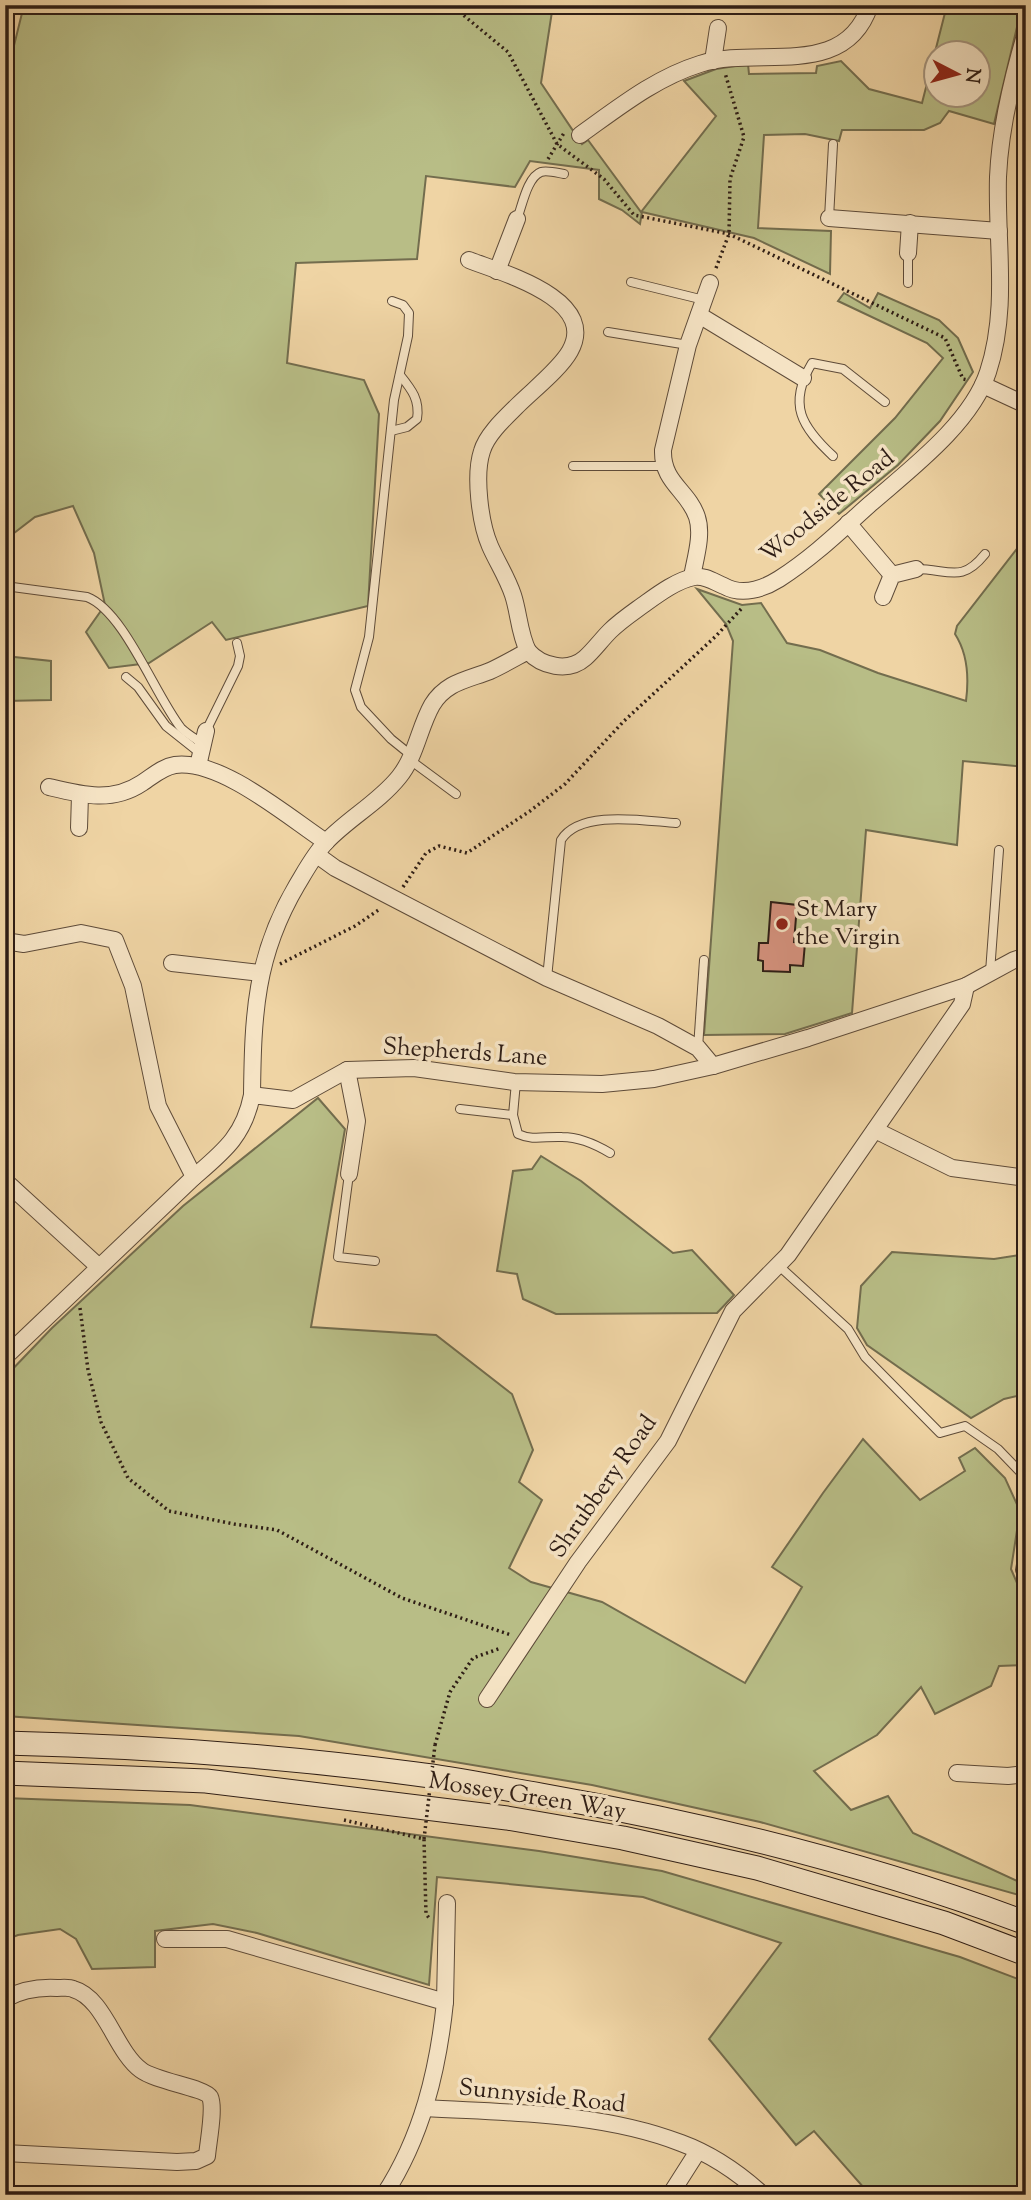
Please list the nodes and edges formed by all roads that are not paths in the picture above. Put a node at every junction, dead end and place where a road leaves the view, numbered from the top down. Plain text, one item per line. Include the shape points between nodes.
1 (870, 5) edge
2 (718, 28) dead end
3 (1026, 32) edge
4 (717, 60) junction
5 (1018, 91) edge
6 (580, 135) dead end
7 (833, 144) dead end
8 (564, 174) dead end
9 (829, 218) joint
10 (517, 219) joint
11 (910, 223) junction
12 (999, 231) junction
13 (908, 253) joint
14 (469, 260) dead end
15 (497, 271) junction
16 (631, 282) dead end
17 (710, 283) road end
18 (908, 283) dead end
19 (392, 301) dead end
20 (701, 308) junction
21 (608, 332) dead end
22 (688, 345) junction
23 (400, 375) junction
24 (803, 378) junction
25 (983, 385) junction
26 (885, 402) dead end
27 (1026, 405) edge
28 (391, 431) junction
29 (833, 456) dead end
30 (573, 466) dead end
31 (663, 466) junction
32 (849, 523) junction
33 (985, 554) dead end
34 (916, 569) joint
35 (892, 575) junction
36 (692, 577) junction
37 (5, 586) edge
38 (883, 597) dead end
39 (237, 643) dead end
40 (528, 651) junction
41 (126, 677) dead end
42 (202, 748) junction
43 (411, 758) junction
44 (49, 787) dead end
45 (80, 794) junction
46 (456, 794) dead end
47 (677, 823) dead end
48 (79, 828) dead end
49 (321, 849) junction
50 (999, 850) dead end
51 (5, 941) edge
52 (1026, 956) edge
53 (704, 960) dead end
54 (172, 963) dead end
55 (260, 973) junction
56 (990, 973) junction
57 (547, 978) junction
58 (966, 986) junction
59 (698, 1048) junction
60 (713, 1066) junction
61 (347, 1070) junction
62 (516, 1082) junction
63 (252, 1095) junction
64 (460, 1109) dead end
65 (513, 1115) junction
66 (875, 1129) junction
67 (610, 1153) dead end
68 (349, 1174) joint
69 (194, 1177) junction
70 (1026, 1178) edge
71 (5, 1181) edge
72 (375, 1261) dead end
73 (778, 1265) junction
74 (99, 1267) junction
75 (5, 1357) edge
76 (1026, 1478) edge
77 (1026, 1538) edge
78 (1026, 1587) edge
79 (487, 1699) dead end
80 (5, 1743) edge
81 (5, 1763) edge
82 (5, 1773) edge
83 (957, 1773) dead end
84 (1026, 1774) edge
85 (206, 1781) junction
86 (447, 1903) dead end
87 (1026, 1923) edge
88 (165, 1939) dead end
89 (1026, 1954) edge
90 (5, 1999) edge
91 (445, 2002) junction
92 (425, 2108) junction
93 (698, 2151) junction
94 (5, 2153) edge
95 (384, 2195) edge
96 (670, 2195) edge
97 (763, 2195) edge

1 - 4 street via 853,36 835,49
2 - 4 street
3 - 5 street, Woodside Road
4 - 6 street via 674,73
5 - 12 street, Woodside Road via 998,175
7 - 9 lane
8 - 10 lane via 537,174
9 - 11 street
10 - 15 street
11 - 12 street
11 - 13 street
12 - 25 street, Woodside Road via 1000,310
13 - 18 lane
14 - 15 street
15 - 40 street via 558,299 569,311 575,329 568,355 509,414 481,452 484,527 512,592
16 - 20 lane
17 - 20 street
19 - 23 lane via 403,304 409,313
20 - 22 street
20 - 24 street
21 - 22 lane
22 - 31 street via 664,440
23 - 28 lane
23 - 28 lane via 414,392 419,408 417,419
24 - 26 lane via 812,363 844,369
24 - 29 lane via 799,413 810,434
25 - 27 street
25 - 32 street, Woodside Road via 935,446
28 - 43 lane via 369,637 355,690 361,707
30 - 31 lane
31 - 36 street via 697,516
32 - 35 street
32 - 36 street, Woodside Road via 803,562 760,588 734,590
33 - 34 lane via 959,574
34 - 35 street
35 - 38 street
36 - 40 street via 631,614 575,664 551,666 538,662
37 - 42 lane via 99,601 183,730
39 - 42 lane via 238,666
40 - 43 street via 445,690 432,706
41 - 42 lane via 166,726
42 - 45 street via 125,793
42 - 49 street via 222,773
43 - 46 lane
43 - 49 street via 398,779
44 - 45 street
45 - 48 street
47 - 57 lane via 593,820 566,832 561,839
49 - 55 street via 289,898
49 - 57 street via 335,867
50 - 56 lane
51 - 69 street via 24,944 81,933 115,940 133,986 158,1106
52 - 56 street, Shepherds Lane
53 - 59 lane
54 - 55 street
55 - 63 street
56 - 58 street, Shepherds Lane
57 - 59 street
58 - 60 street, Shepherds Lane
58 - 66 street, Shrubbery Road via 962,1004
59 - 60 street
60 - 62 street, Shepherds Lane via 628,1082
61 - 62 street, Shepherds Lane via 414,1068
61 - 63 street, Shepherds Lane via 293,1100
61 - 68 street via 357,1121
62 - 65 lane
63 - 69 street via 234,1141
64 - 65 lane
65 - 67 lane via 518,1134 525,1138 573,1138
66 - 70 street via 952,1168
66 - 73 street, Shrubbery Road
68 - 72 lane via 338,1257
69 - 74 street
71 - 74 street
73 - 76 lane via 848,1329 865,1357 940,1433 965,1426 998,1449
73 - 79 street, Shrubbery Road via 733,1311 668,1441 578,1562
74 - 75 street
77 - 78 lane via 1020,1570
80 - 87 main road, Mossey Green Way via 252,1755 418,1774 647,1814 954,1896
81 - 85 main road via 133,1766
82 - 85 main road, Mossey Green Way
83 - 84 street
85 - 89 main road, Mossey Green Way via 507,1818 635,1840 770,1872 944,1923
86 - 91 street
88 - 91 street via 227,1939
90 - 94 street via 43,1987 73,1989 97,2008 142,2072 162,2082 205,2091 211,2107 206,2156 196,2161
91 - 92 street via 440,2051
92 - 93 street, Sunnyside Road via 545,2115 621,2126
92 - 95 street
93 - 96 street
93 - 97 street, Sunnyside Road

